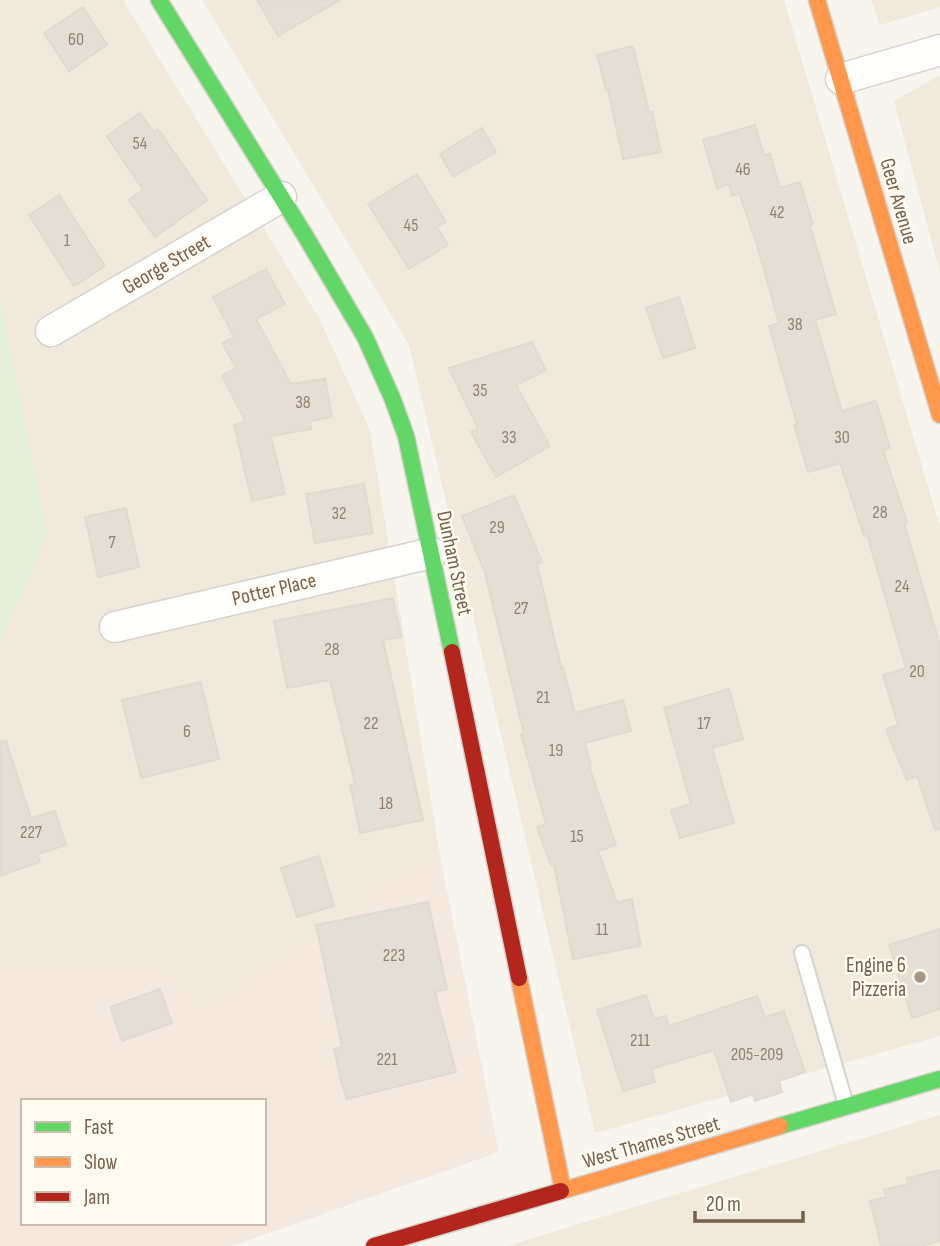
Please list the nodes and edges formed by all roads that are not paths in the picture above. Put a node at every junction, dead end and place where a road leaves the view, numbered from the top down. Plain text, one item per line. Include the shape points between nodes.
1 (159, 0) edge
2 (817, 0) edge
3 (940, 50) edge
4 (841, 79) junction
5 (281, 197) junction
6 (51, 331) dead end
7 (940, 415) edge
8 (432, 552) junction
9 (115, 627) dead end
10 (802, 953) dead end
11 (940, 1079) edge
12 (847, 1107) junction
13 (563, 1190) junction
14 (374, 1246) edge

1 - 5 street, Dunham Street
2 - 4 street, Geer Avenue
3 - 4 street
4 - 7 street, Geer Avenue
5 - 6 street, George Street
5 - 8 street, Dunham Street via 380,369 406,436
8 - 9 street, Potter Place
8 - 13 street, Dunham Street
10 - 12 lane
11 - 12 street, West Thames Street
12 - 13 street, West Thames Street
13 - 14 street, West Thames Street

